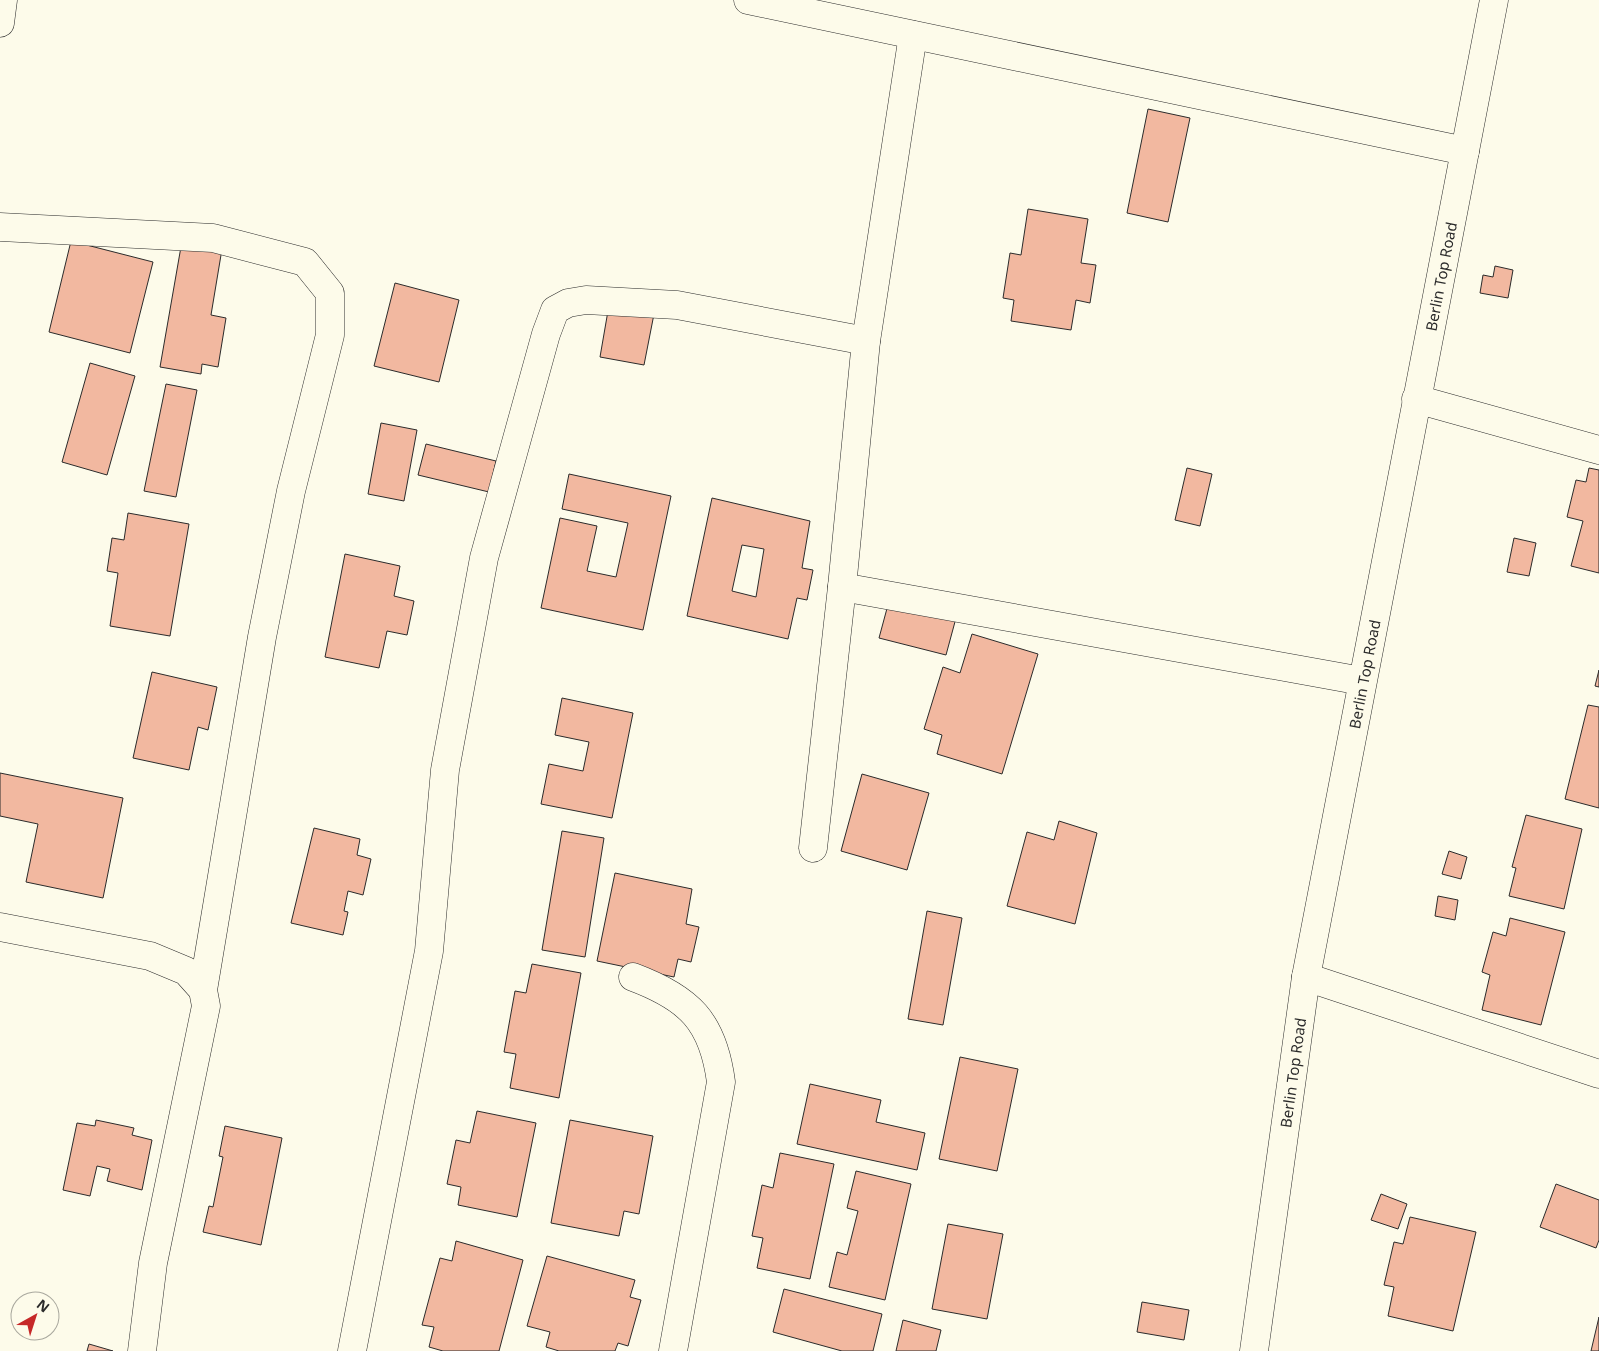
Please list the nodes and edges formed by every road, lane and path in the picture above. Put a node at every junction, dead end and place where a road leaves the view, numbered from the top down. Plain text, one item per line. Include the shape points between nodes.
1 (3, 0) edge
2 (748, 0) edge
3 (1494, 0) edge
4 (0, 23) edge
5 (914, 35) junction
6 (1465, 151) junction
7 (0, 227) edge
8 (866, 341) junction
9 (1416, 398) junction
10 (1599, 450) edge
11 (842, 587) junction
12 (1362, 681) junction
13 (813, 848) dead end
14 (0, 927) edge
15 (632, 977) dead end
16 (1306, 977) junction
17 (203, 990) junction
18 (1599, 1074) edge
19 (142, 1351) edge
20 (352, 1351) edge
21 (673, 1351) edge
22 (1254, 1351) edge

1 - 4 street
2 - 5 street
3 - 6 street, Berlin Top Road
5 - 6 street
5 - 8 street
6 - 9 street, Berlin Top Road
7 - 17 street via 213,238 305,262 330,293 330,335 291,491 262,637
8 - 11 street
8 - 20 street via 677,305 586,300 568,303 556,310 546,334 484,558 444,770 429,951
9 - 10 street
9 - 12 street, Berlin Top Road
11 - 12 street
11 - 13 street
12 - 16 street, Berlin Top Road
14 - 17 street via 150,956 186,971
15 - 21 street via 664,988 689,1006 708,1032 717,1054 721,1082
16 - 18 street
16 - 22 street, Berlin Top Road
17 - 19 street via 206,1006 153,1263

